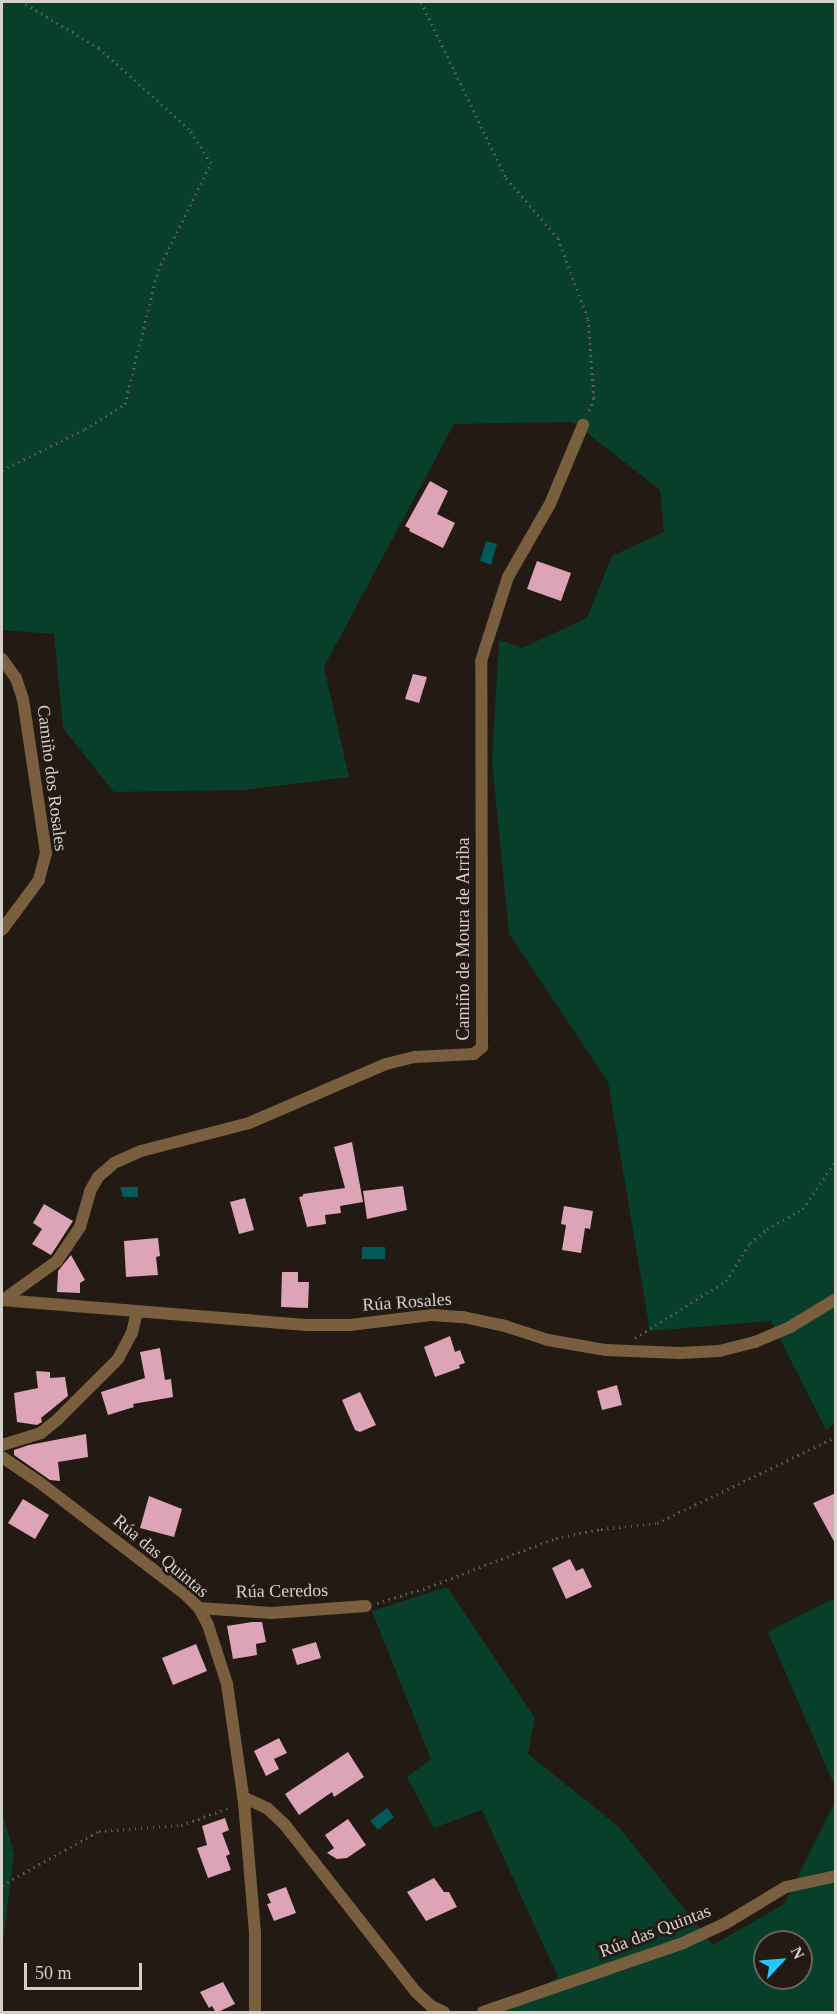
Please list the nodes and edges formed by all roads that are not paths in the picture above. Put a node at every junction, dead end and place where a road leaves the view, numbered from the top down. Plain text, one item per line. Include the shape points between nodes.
1 (583, 425) road end
2 (2, 659) edge
3 (2, 930) edge
4 (836, 1299) edge
5 (2, 1300) edge
6 (137, 1312) junction
7 (2, 1445) edge
8 (2, 1457) edge
9 (366, 1606) road end
10 (199, 1608) junction
11 (243, 1800) junction
12 (836, 1876) edge
13 (255, 2013) edge
14 (444, 2013) edge
15 (483, 2013) edge

1 - 5 street, Camiño de Moura de Arriba via 550,504 508,576 481,661 482,1047 474,1054 415,1057 387,1064 259,1119 141,1151 114,1163 98,1177 80,1227 57,1261
2 - 3 street, Camiño dos Rosales via 23,699 46,853 39,880
4 - 6 street, Rúa Rosales via 790,1327 755,1342 728,1349 680,1353 621,1351 548,1340 463,1317 432,1315 350,1325 309,1325
5 - 6 street, Rúa Rosales
6 - 7 street via 130,1340 118,1359 66,1412 40,1432
8 - 10 street, Rúa das Quintas via 115,1539
9 - 10 street, Rúa Ceredos via 272,1613
10 - 11 street, Rúa das Quintas via 227,1684
11 - 13 street, Rúa das Quintas via 255,1932
11 - 14 street via 267,1808 285,1825 416,1992
12 - 15 street, Rúa das Quintas via 786,1887 684,1943

